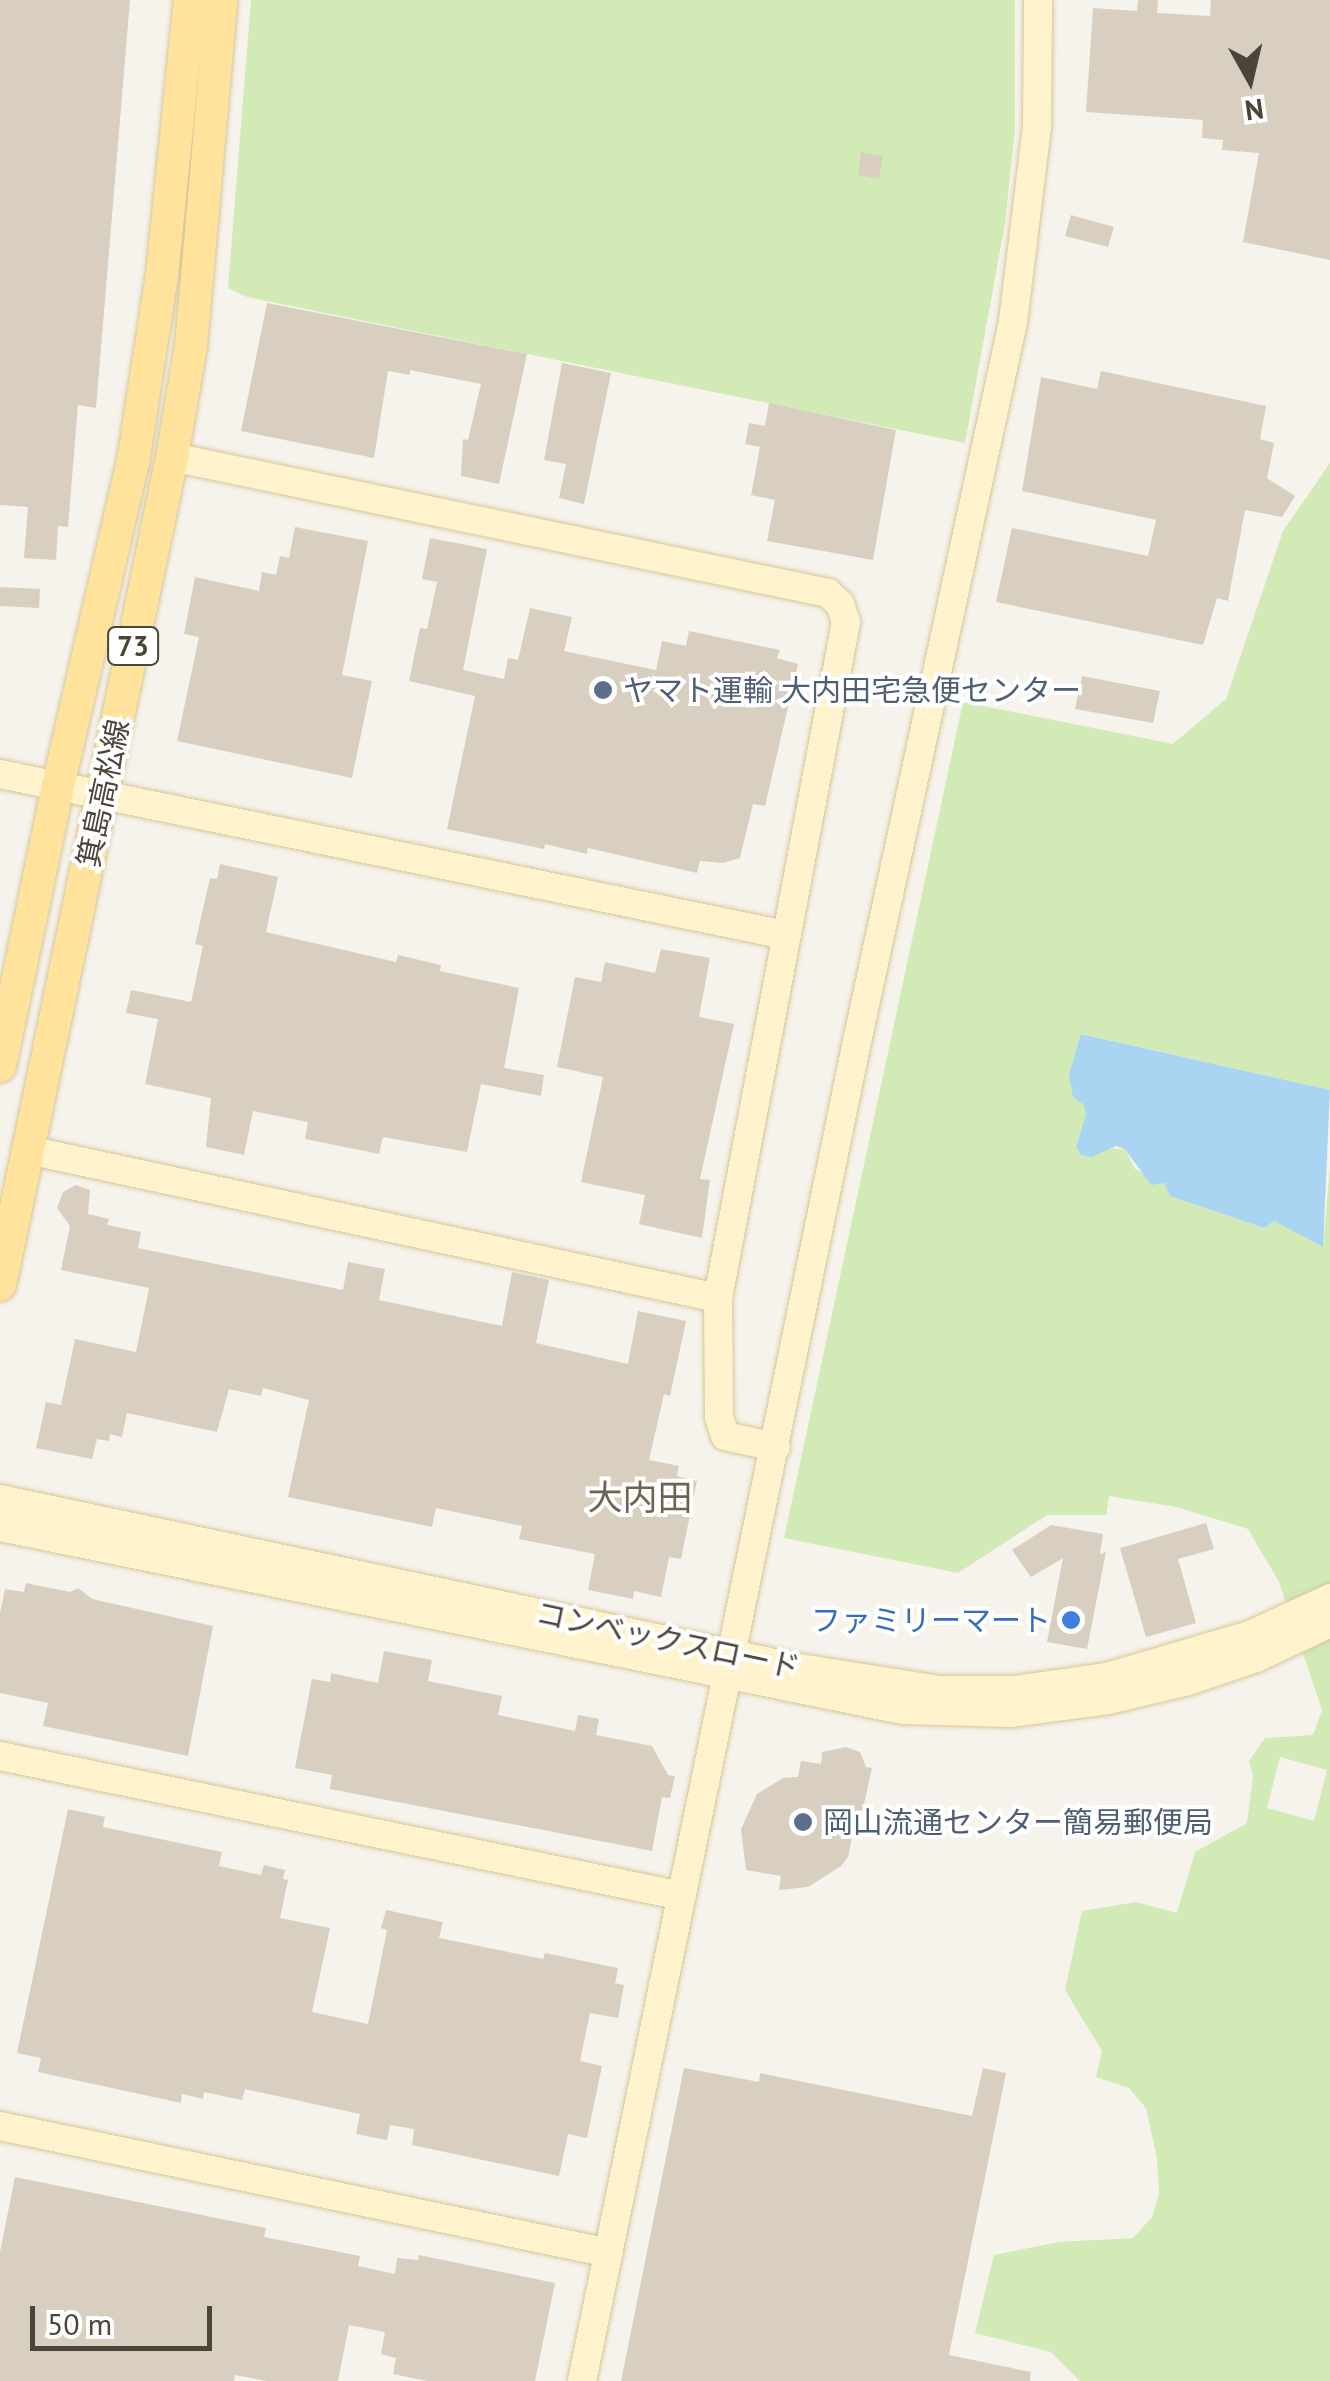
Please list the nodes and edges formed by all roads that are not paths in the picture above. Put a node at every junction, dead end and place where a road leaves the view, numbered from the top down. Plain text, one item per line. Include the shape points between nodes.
1 (190, 0) edge
2 (221, 0) edge
3 (1038, 0) edge
4 (172, 457) junction
5 (0, 774) edge
6 (58, 786) junction
7 (102, 795) junction
8 (786, 935) junction
9 (0, 1066) edge
10 (28, 1150) junction
11 (0, 1285) edge
12 (718, 1298) junction
13 (776, 1447) junction
14 (0, 1499) edge
15 (0, 1527) edge
16 (1330, 1598) edge
17 (1330, 1624) edge
18 (731, 1666) junction
19 (0, 1756) edge
20 (682, 1896) junction
21 (0, 2126) edge
22 (608, 2253) junction
23 (582, 2381) edge

1 - 6 main road, 箕島高松線 / 73 via 162,275 132,462
2 - 4 main road, 箕島高松線 / 73 via 190,346
3 - 13 street via 1037,126 1012,322
4 - 7 main road, 箕島高松線 / 73
4 - 8 street via 828,592 846,622
5 - 6 street
6 - 7 street
6 - 9 main road, 箕島高松線 / 73
7 - 8 street
7 - 10 main road, 箕島高松線 / 73
8 - 12 street
10 - 11 main road, 箕島高松線 / 73
10 - 12 street
12 - 13 street via 719,1417 725,1436
13 - 18 street
14 - 18 street, コンベックスロード
15 - 18 street, コンベックスロード
16 - 18 street, コンベックスロード via 1182,1658 1107,1678 1014,1690 886,1685
17 - 18 street, コンベックスロード via 1184,1682 1037,1711 903,1710
18 - 20 street
19 - 20 street
20 - 22 street
21 - 22 street
22 - 23 street

